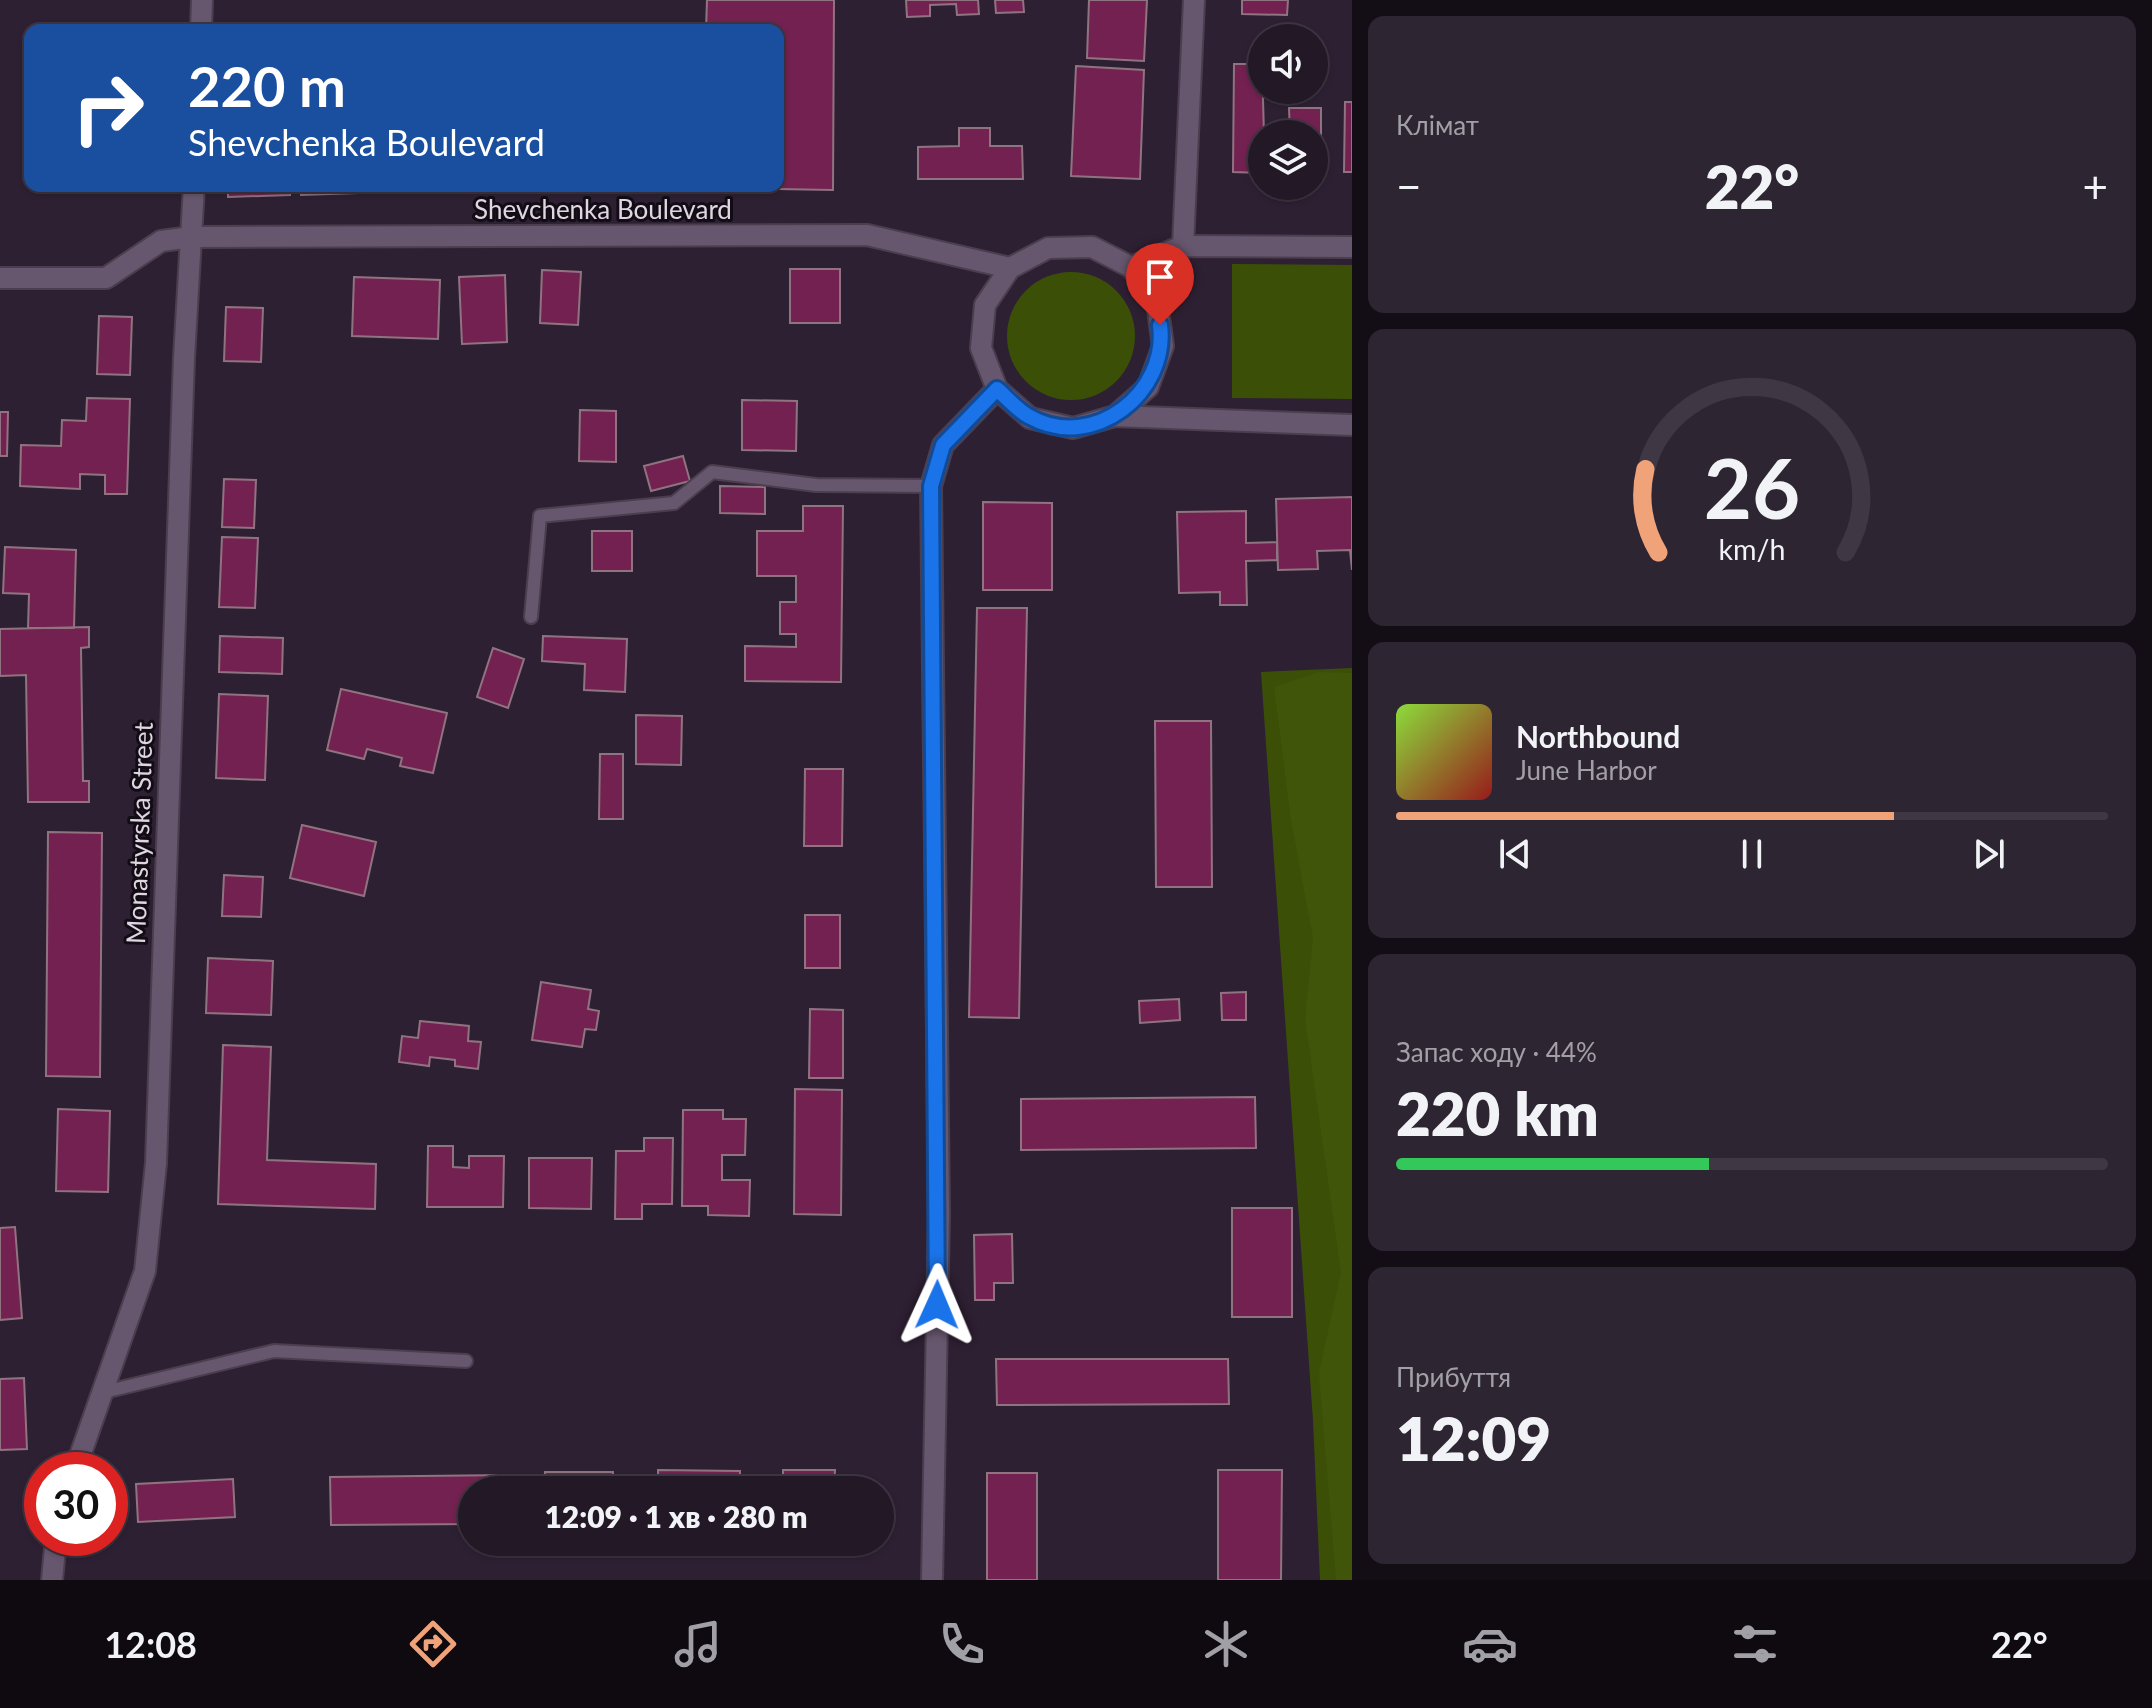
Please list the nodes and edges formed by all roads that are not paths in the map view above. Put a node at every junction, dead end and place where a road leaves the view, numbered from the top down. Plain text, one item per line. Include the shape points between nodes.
1 (202, 0) edge
2 (1194, 0) edge
3 (201, 24) edge
4 (194, 192) edge
5 (192, 237) junction
6 (1183, 246) junction
7 (1352, 247) edge
8 (1131, 267) junction
9 (1010, 268) junction
10 (0, 278) edge
11 (997, 389) junction
12 (1115, 416) junction
13 (1352, 425) edge
14 (931, 486) junction
15 (531, 617) dead end
16 (466, 1361) dead end
17 (104, 1392) junction
18 (82, 1452) edge
19 (54, 1556) edge
20 (52, 1580) edge
21 (932, 1580) edge

1 - 3 street
2 - 6 street
4 - 5 street, Monastyrska Street
5 - 9 street, Shevchenka Boulevard via 867,235
5 - 10 street, Shevchenka Boulevard via 161,241 106,278
5 - 17 street, Monastyrska Street via 156,1163 145,1271
6 - 7 street
6 - 8 street
8 - 9 street via 1092,247 1048,248
8 - 12 street via 1157,303 1163,346 1148,387
9 - 11 street via 985,305 981,348
11 - 12 street via 1030,418 1073,428
11 - 14 street via 943,445
12 - 13 street
14 - 15 lane via 816,485 712,472 674,503 540,516
14 - 21 street via 939,1213
16 - 17 lane via 274,1351
17 - 18 street, Monastyrska Street
19 - 20 street

